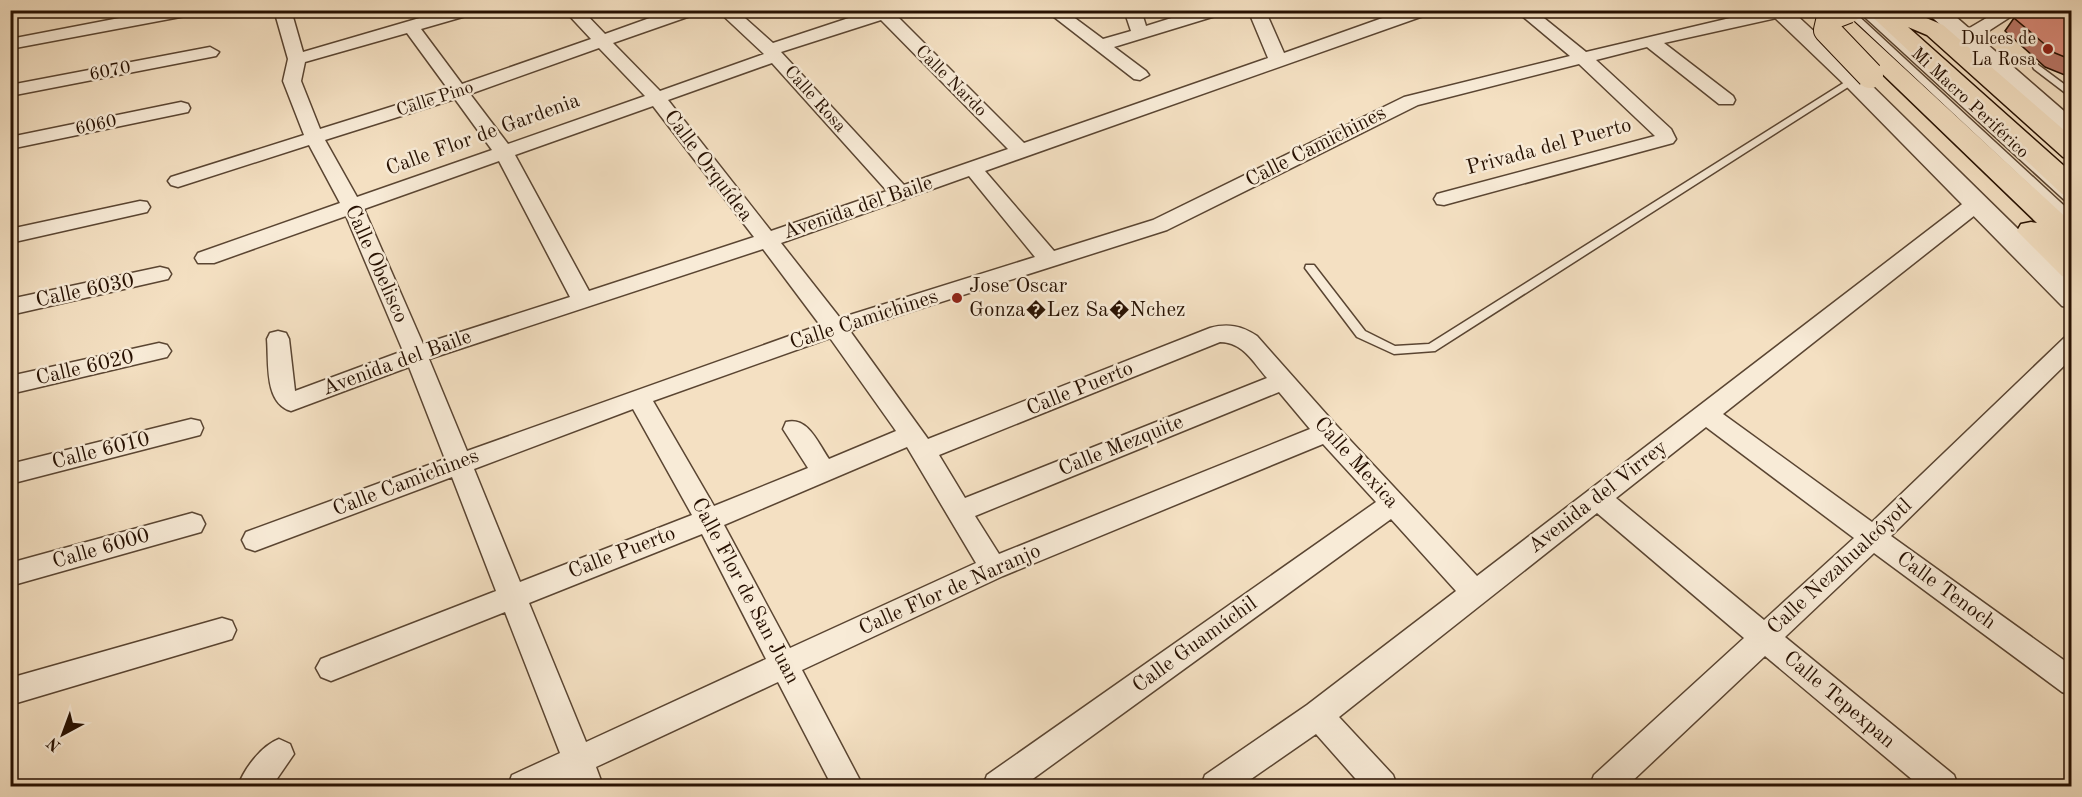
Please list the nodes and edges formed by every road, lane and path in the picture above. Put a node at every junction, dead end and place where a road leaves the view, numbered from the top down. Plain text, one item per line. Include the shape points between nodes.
1 (191, 10) edge
2 (282, 10) edge
3 (467, 10) edge
4 (572, 10) edge
5 (690, 10) edge
6 (724, 10) edge
7 (1053, 10) edge
8 (1132, 10) edge
9 (1216, 10) edge
10 (1256, 10) edge
11 (1424, 10) edge
12 (1523, 10) edge
13 (1827, 10) edge
14 (1847, 10) edge
15 (1861, 10) edge
16 (1877, 10) edge
17 (1934, 10) edge
18 (886, 11) edge
19 (1780, 11) edge
20 (2011, 11) edge
21 (427, 16) edge
22 (411, 27) junction
23 (1140, 33) junction
24 (1650, 40) junction
25 (604, 43) junction
26 (10, 44) edge
27 (1102, 45) junction
28 (1967, 48) junction
29 (210, 52) dead end
30 (773, 53) junction
31 (1582, 57) junction
32 (297, 59) junction
33 (1279, 62) junction
34 (2037, 67) dead end
35 (1140, 75) dead end
36 (1862, 78) junction
37 (10, 91) edge
38 (460, 91) junction
39 (2072, 95) edge
40 (657, 98) junction
41 (1726, 100) dead end
42 (181, 108) dead end
43 (2072, 131) edge
44 (315, 137) junction
45 (10, 143) edge
46 (1021, 151) junction
47 (2072, 151) edge
48 (504, 153) junction
49 (972, 168) junction
50 (178, 181) dead end
51 (2072, 188) edge
52 (900, 193) junction
53 (1444, 199) dead end
54 (1977, 203) junction
55 (2072, 204) edge
56 (140, 207) dead end
57 (353, 208) junction
58 (2072, 219) edge
59 (10, 236) edge
60 (765, 240) junction
61 (2072, 240) edge
62 (206, 258) dead end
63 (1050, 261) junction
64 (1310, 268) dead end
65 (2072, 269) edge
66 (160, 274) dead end
67 (582, 299) junction
68 (2072, 299) edge
69 (10, 307) edge
70 (835, 328) junction
71 (1238, 334) joint
72 (278, 339) dead end
73 (2072, 344) edge
74 (159, 351) dead end
75 (416, 355) junction
76 (1283, 381) junction
77 (10, 385) edge
78 (639, 397) junction
79 (1706, 414) junction
80 (191, 428) dead end
81 (795, 429) dead end
82 (1327, 432) junction
83 (918, 443) junction
84 (460, 462) junction
85 (824, 472) junction
86 (10, 474) edge
87 (1597, 498) junction
88 (1393, 504) junction
89 (959, 511) junction
90 (708, 520) junction
91 (192, 524) dead end
92 (1873, 537) junction
93 (255, 540) dead end
94 (993, 568) junction
95 (10, 574) edge
96 (1474, 593) junction
97 (513, 596) junction
98 (222, 630) dead end
99 (1765, 638) junction
100 (784, 665) junction
101 (330, 668) dead end
102 (2072, 683) edge
103 (10, 692) edge
104 (1318, 715) junction
105 (279, 754) dead end
106 (583, 773) edge
107 (253, 786) edge
108 (523, 786) edge
109 (848, 786) edge
110 (998, 786) edge
111 (1216, 786) edge
112 (1382, 786) edge
113 (1605, 786) edge
114 (1942, 786) edge

1 - 26 street
2 - 32 street, Calle Obelisco
3 - 21 street
4 - 25 street, Calle Orquídea
5 - 25 street, Calle Pino
6 - 30 street, Calle Rosa
7 - 27 street
8 - 23 street
9 - 23 street
10 - 33 street
11 - 33 street, Avenida del Baile
12 - 31 street
13 - 61 highway
14 - 36 highway, bridge via 1830,17 1827,30
14 - 58 lane, Mi Macro Periférico
15 - 55 lane, Mi Macro Periférico
16 - 28 highway via 1927,25
16 - 51 highway
17 - 28 street
18 - 30 street, Calle Flor de Gardenia
18 - 46 street, Calle Nardo
19 - 24 street, Calle Camichines
19 - 36 street
20 - 28 street
21 - 22 street
22 - 32 street
22 - 38 street
23 - 27 street
24 - 31 street, Calle Camichines
24 - 41 street
25 - 38 street, Calle Pino
25 - 40 street, Calle Orquídea
27 - 35 street
28 - 43 street
28 - 47 highway
29 - 37 street, 6070
30 - 40 street, Calle Flor de Gardenia
30 - 52 street, Calle Rosa
31 - 53 street, Privada del Puerto via 1666,139
31 - 63 street, Calle Camichines via 1411,101 1160,225
32 - 44 street, Calle Obelisco via 292,81
33 - 46 street, Avenida del Baile
34 - 39 lane
36 - 54 street
36 - 64 lane via 1431,348 1394,350 1361,334
36 - 65 highway
38 - 44 street, Calle Pino
38 - 48 street
40 - 48 street, Calle Flor de Gardenia
40 - 60 street, Calle Orquídea
42 - 45 street, 6060
44 - 50 street, Calle Pino
44 - 57 street, Calle Obelisco
46 - 49 street, Avenida del Baile
48 - 57 street, Calle Flor de Gardenia
48 - 67 street
49 - 52 street, Avenida del Baile
49 - 63 street
52 - 60 street, Avenida del Baile
54 - 68 street
54 - 79 street, Avenida del Virrey
56 - 59 street
57 - 62 street, Calle Flor de Gardenia
57 - 75 street, Calle Obelisco
60 - 67 street, Avenida del Baile
60 - 70 street, Calle Orquídea
63 - 70 street, Calle Camichines
66 - 69 street, Calle 6030
67 - 75 street, Avenida del Baile
70 - 78 street, Calle Camichines
70 - 83 street, Calle Orquídea
71 - 76 street, Calle Mexica
71 - 83 street, Calle Puerto via 1218,334
72 - 75 street, Avenida del Baile via 284,395 291,402
73 - 92 street, Calle Nezahualcóyotl
74 - 77 street, Calle 6020
75 - 84 street, Calle Obelisco
76 - 82 street, Calle Mexica
76 - 89 street, Calle Mezquite
78 - 84 street, Calle Camichines
78 - 90 street, Calle Flor de San Juan
79 - 87 street, Avenida del Virrey
79 - 92 street, Calle Tenoch
80 - 86 street, Calle 6010
81 - 85 street
82 - 88 street, Calle Mexica
82 - 94 street, Calle Flor de Naranjo
83 - 85 street, Calle Puerto
83 - 89 street, Calle Orquídea
84 - 93 street, Calle Camichines
84 - 97 street, Calle Obelisco
85 - 90 street, Calle Puerto
87 - 96 street, Avenida del Virrey
87 - 99 street, Calle Tepexpan
88 - 96 street, Calle Mexica
88 - 110 street, Calle Guamúchil
89 - 94 street, Calle Orquídea
90 - 97 street, Calle Puerto
90 - 100 street, Calle Flor de San Juan
91 - 95 street, Calle 6000
92 - 99 street, Calle Nezahualcóyotl
92 - 102 street, Calle Tenoch
94 - 100 street, Calle Flor de Naranjo
96 - 104 street, Avenida del Virrey
97 - 101 street, Calle Puerto
97 - 106 street, Calle Obelisco
98 - 103 street
99 - 113 street, Calle Nezahualcóyotl
99 - 114 street, Calle Tepexpan
100 - 106 street, Calle Flor de Naranjo
100 - 109 street, Calle Flor de San Juan
104 - 111 street, Avenida del Virrey
104 - 112 street
105 - 107 street
106 - 108 street, Calle Flor de Naranjo

